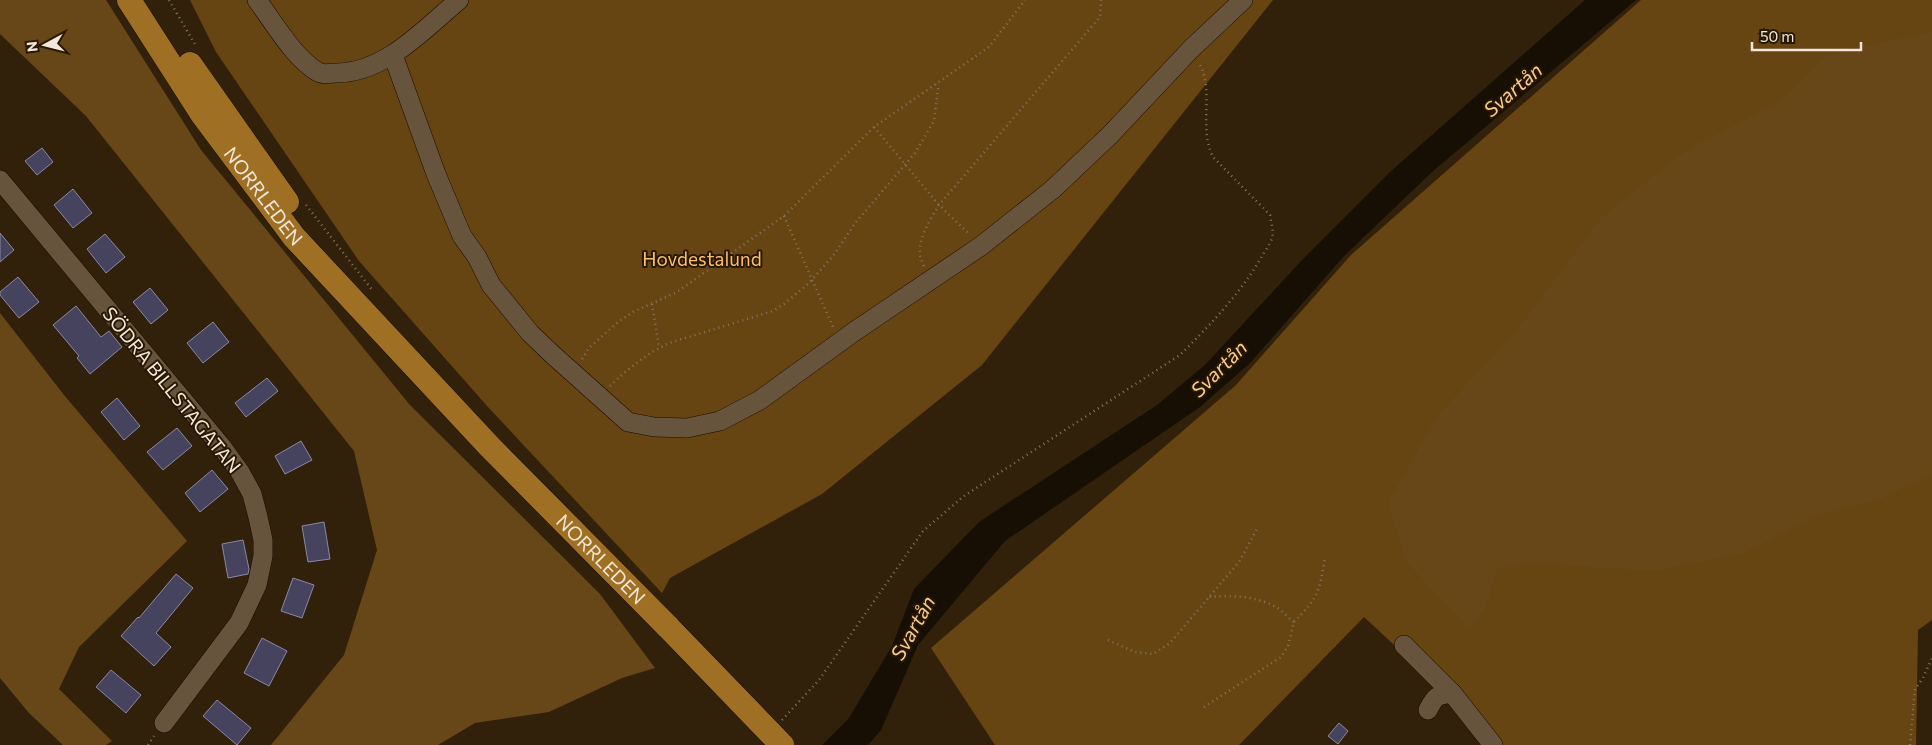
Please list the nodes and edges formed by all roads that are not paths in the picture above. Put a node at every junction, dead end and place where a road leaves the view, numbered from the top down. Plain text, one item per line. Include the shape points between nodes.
1 (129, 0) edge
2 (148, 0) edge
3 (256, 0) edge
4 (459, 0) edge
5 (1243, 0) edge
6 (393, 55) junction
7 (0, 180) edge
8 (420, 374) junction
9 (1404, 645) dead end
10 (1452, 693) junction
11 (1428, 710) dead end
12 (164, 723) dead end
13 (781, 734) edge
14 (1493, 745) edge

1 - 8 main road, NORRLEDEN via 202,114 294,237
2 - 8 main road, NORRLEDEN via 205,88 308,232
3 - 6 street via 297,53 320,74 356,70
4 - 6 street
5 - 6 street via 1190,49 1068,175 982,246 760,400 720,421 687,428 628,422 530,333 491,285 462,236
7 - 12 street, SÖDRA BILLSTAGATAN via 222,447 252,494 263,540 258,585 239,623
8 - 13 main road, NORRLEDEN, bridge via 669,628
9 - 10 street
10 - 11 street via 1434,699
10 - 14 street

